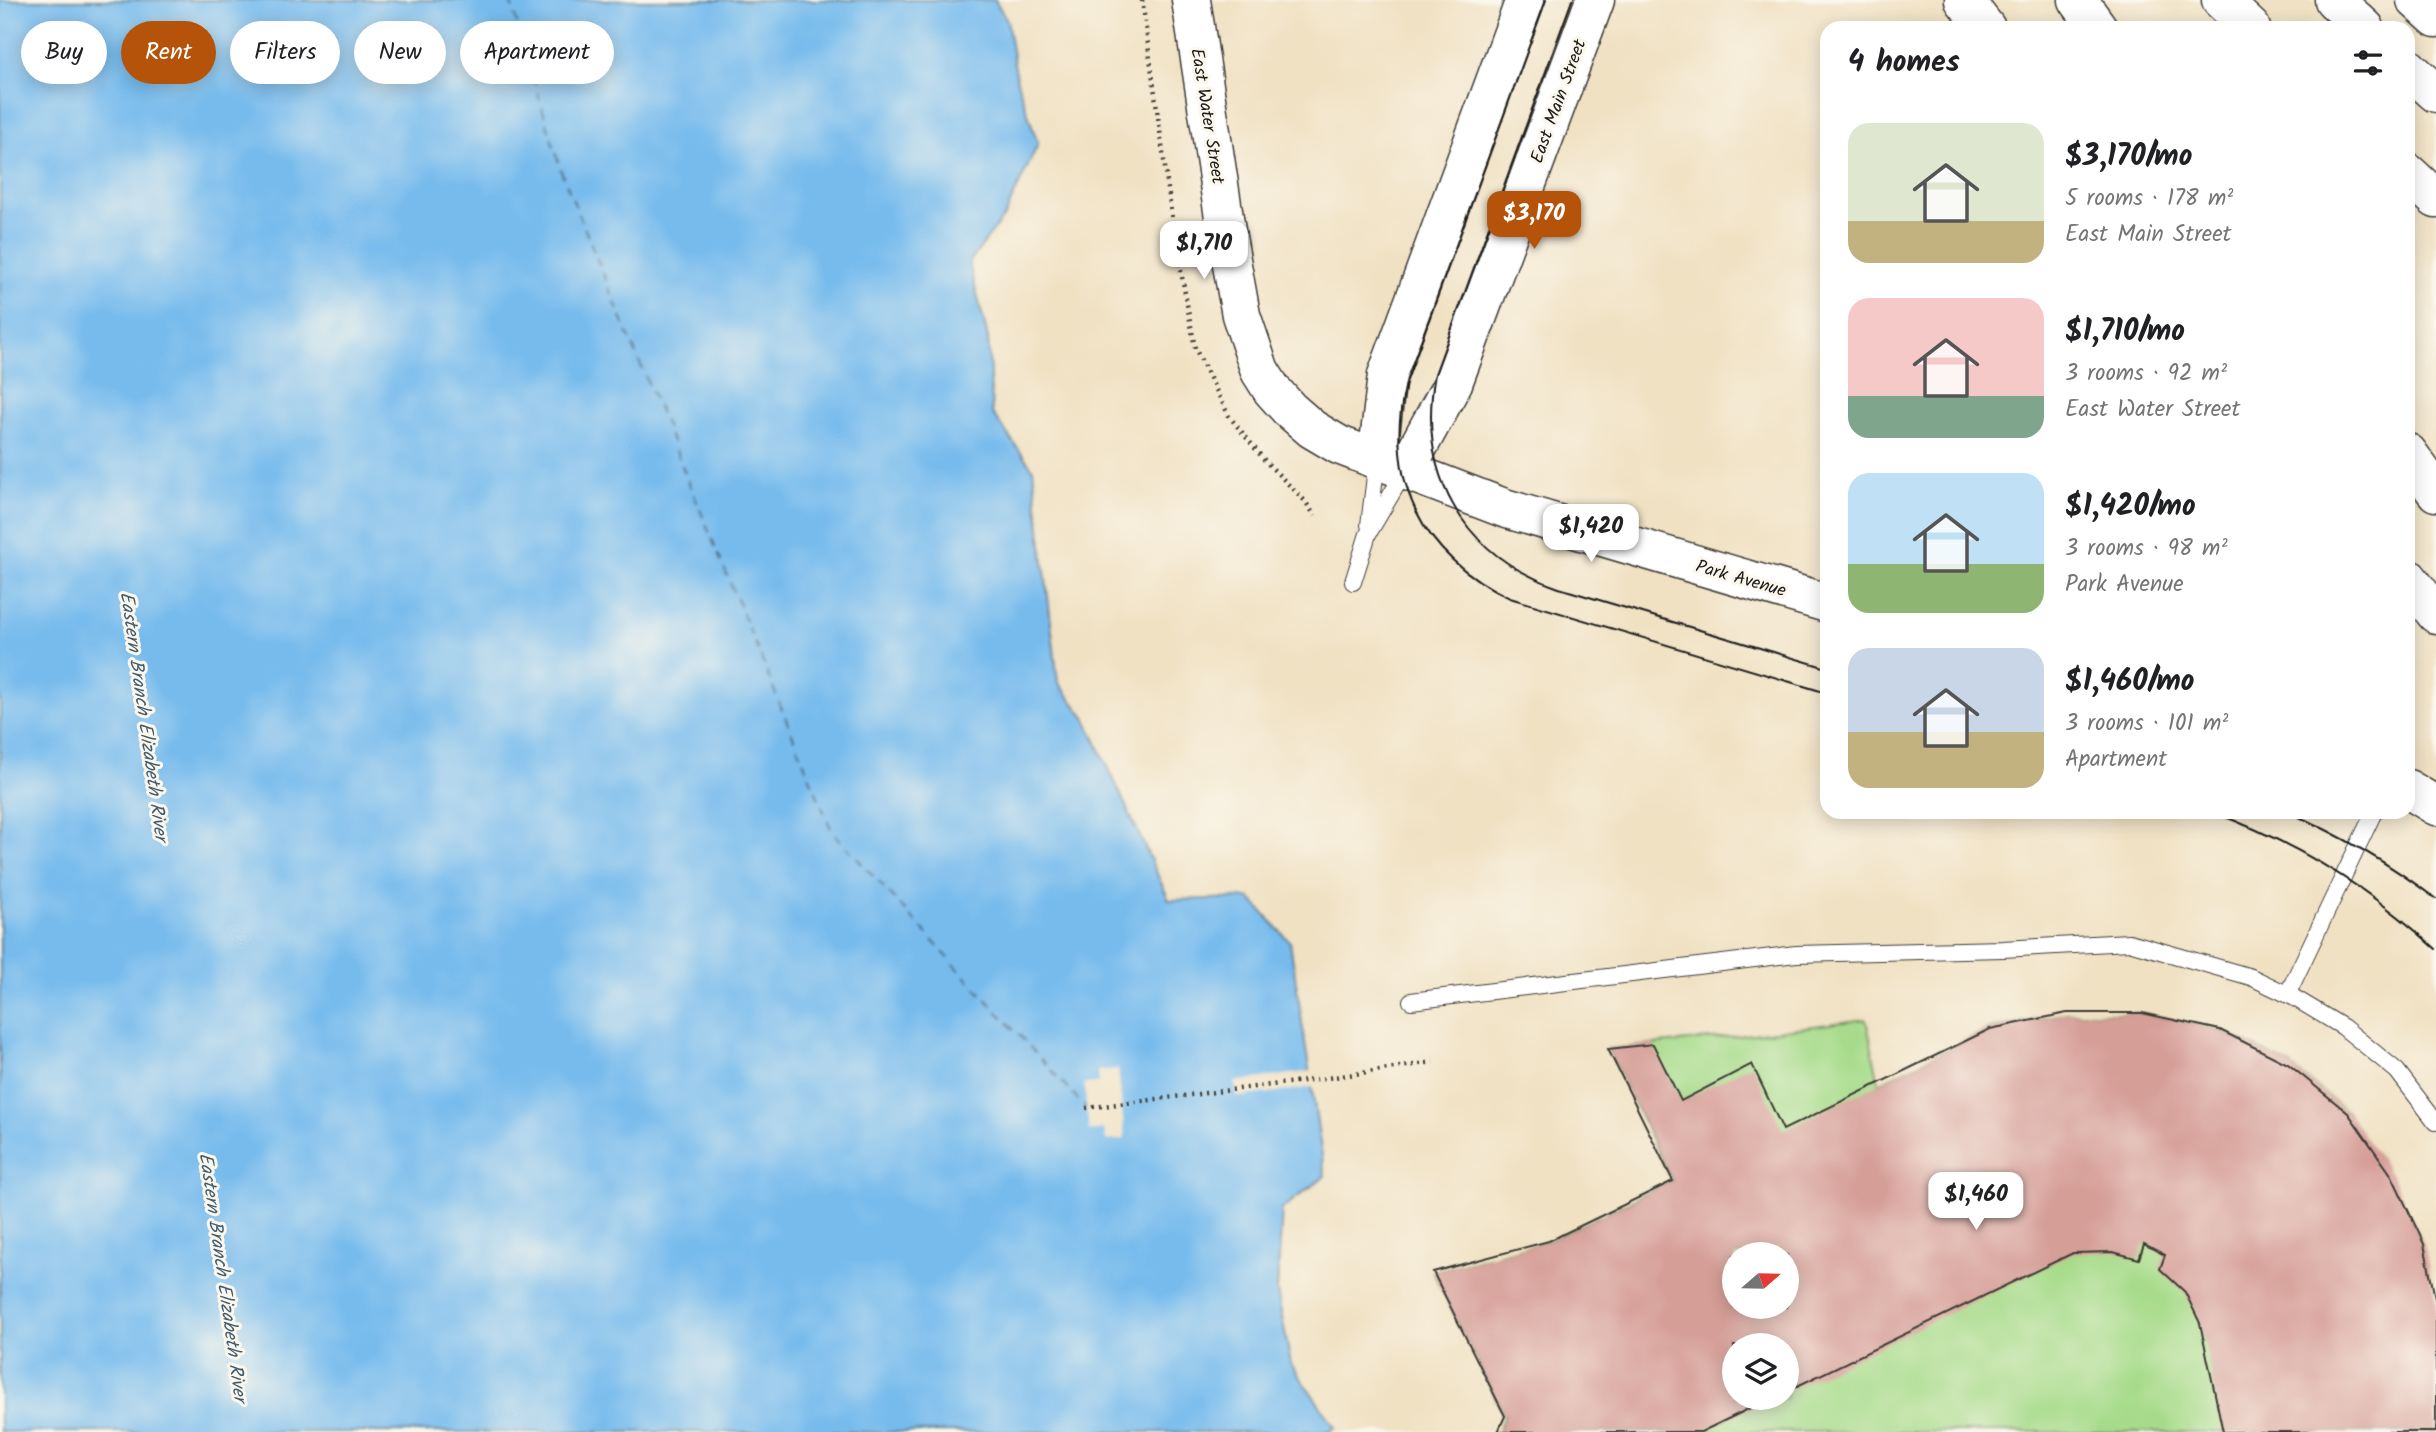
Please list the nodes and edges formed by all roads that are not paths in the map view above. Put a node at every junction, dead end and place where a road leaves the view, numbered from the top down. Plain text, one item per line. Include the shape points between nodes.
1 (1191, 0) edge
2 (1525, 0) edge
3 (1595, 0) edge
4 (1964, 0) edge
5 (2078, 0) edge
6 (2221, 0) edge
7 (2334, 0) edge
8 (2416, 0) edge
9 (2436, 18) edge
10 (1980, 21) edge
11 (2093, 21) edge
12 (2244, 21) edge
13 (2357, 21) edge
14 (2415, 74) edge
15 (2436, 93) edge
16 (2415, 180) edge
17 (2436, 199) edge
18 (2415, 463) edge
19 (1391, 466) junction
20 (2436, 492) edge
21 (1368, 534) junction
22 (1353, 582) dead end
23 (2415, 587) edge
24 (1820, 601) edge
25 (2436, 614) edge
26 (2415, 793) edge
27 (2436, 806) edge
28 (2371, 819) edge
29 (2288, 993) junction
30 (1411, 1001) dead end
31 (2436, 1122) edge

1 - 19 main road, East Water Street via 1234,280 1260,371 1300,420 1339,445
2 - 19 main road via 1387,375
3 - 19 main road, East Main Street via 1454,383
4 - 10 main road
5 - 11 main road
6 - 12 main road
7 - 13 main road
8 - 9 main road
14 - 15 main road
16 - 17 main road
18 - 20 main road
19 - 21 lane
19 - 21 lane
19 - 24 main road, Park Avenue via 1504,508
21 - 22 lane
23 - 25 main road
26 - 27 main road
28 - 29 lane
29 - 30 lane via 2251,977 2129,942 1796,954
29 - 31 lane via 2343,1027 2396,1071

